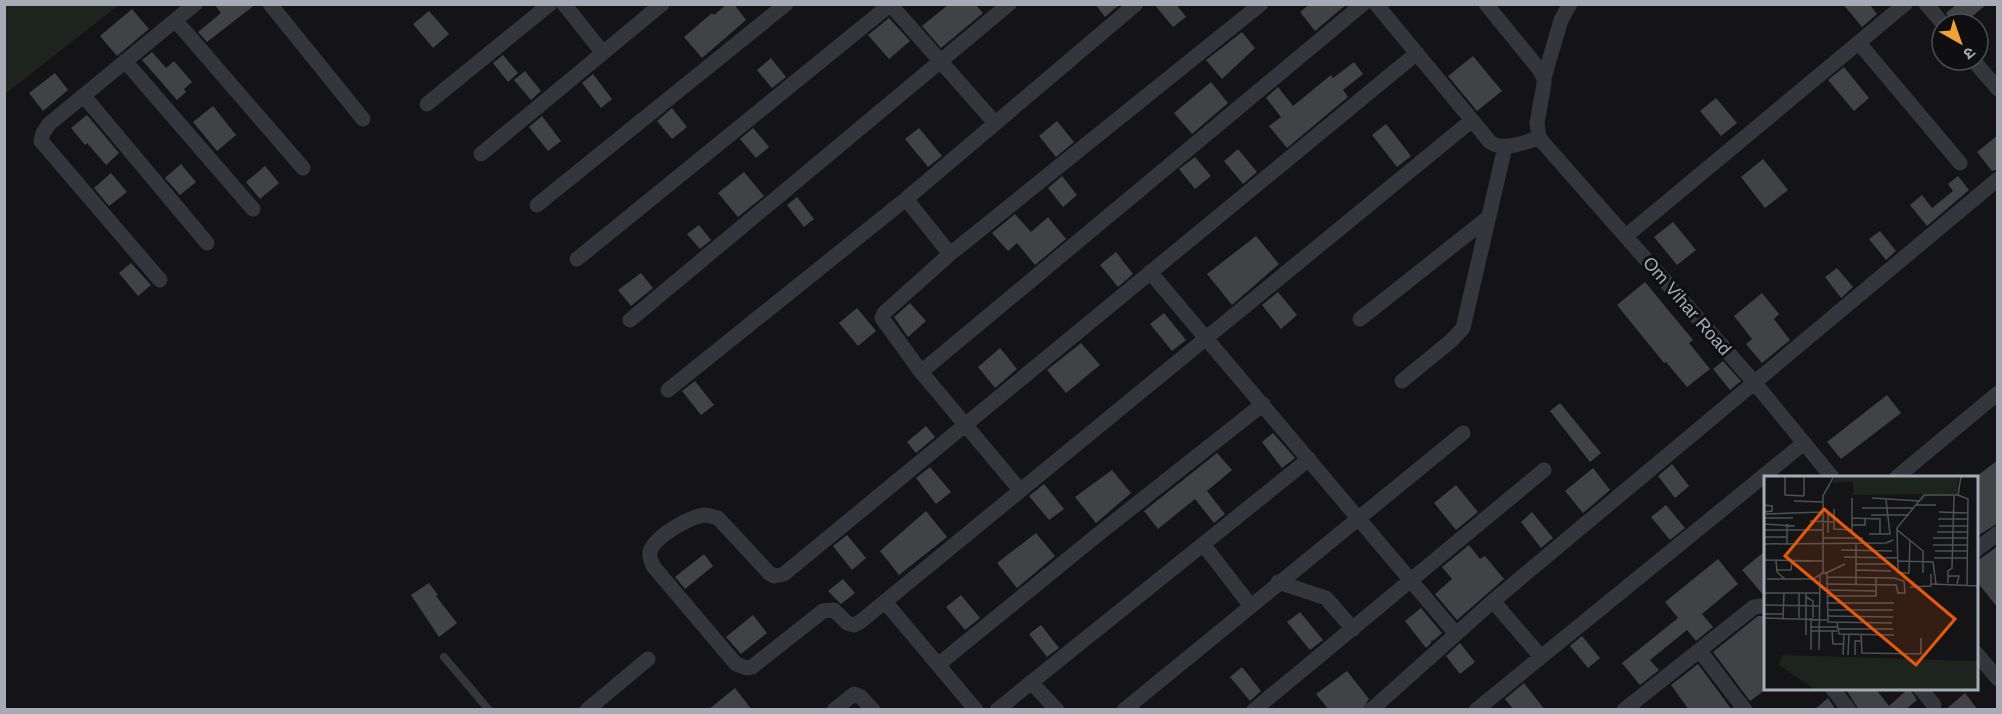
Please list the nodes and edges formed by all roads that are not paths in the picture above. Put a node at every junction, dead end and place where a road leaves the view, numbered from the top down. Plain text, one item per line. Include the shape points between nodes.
1 (195, 4) edge
2 (270, 4) edge
3 (550, 4) edge
4 (564, 4) edge
5 (662, 4) edge
6 (786, 4) edge
7 (1009, 4) edge
8 (1136, 4) edge
9 (1261, 4) edge
10 (1364, 4) edge
11 (1376, 4) edge
12 (1486, 4) edge
13 (1570, 4) edge
14 (890, 5) edge
15 (1905, 5) edge
16 (176, 21) junction
17 (1858, 44) junction
18 (603, 53) junction
19 (1417, 53) junction
20 (125, 61) junction
21 (941, 61) junction
22 (1984, 72) edge
23 (1544, 78) junction
24 (1998, 88) edge
25 (84, 96) junction
26 (427, 104) dead end
27 (363, 119) dead end
28 (1471, 121) junction
29 (995, 123) junction
30 (1539, 138) junction
31 (1505, 147) junction
32 (481, 154) dead end
33 (1960, 163) dead end
34 (303, 168) dead end
35 (1998, 179) edge
36 (906, 199) junction
37 (537, 205) dead end
38 (253, 209) dead end
39 (1489, 217) junction
40 (1626, 236) junction
41 (207, 243) dead end
42 (950, 254) junction
43 (577, 259) dead end
44 (1150, 272) junction
45 (160, 280) dead end
46 (630, 320) dead end
47 (1360, 320) dead end
48 (1206, 337) junction
49 (921, 372) junction
50 (1402, 381) dead end
51 (1754, 382) junction
52 (668, 390) dead end
53 (1998, 393) edge
54 (1263, 404) junction
55 (966, 425) junction
56 (1463, 433) dead end
57 (1803, 443) junction
58 (1309, 459) junction
59 (1545, 470) dead end
60 (1831, 476) edge
61 (1898, 476) edge
62 (1020, 490) junction
63 (1359, 517) junction
64 (1998, 533) edge
65 (1203, 544) junction
66 (1978, 549) edge
67 (1411, 579) junction
68 (1278, 582) junction
69 (1493, 601) junction
70 (886, 603) junction
71 (1250, 605) junction
72 (1764, 608) edge
73 (1353, 629) junction
74 (1456, 634) junction
75 (1700, 651) junction
76 (1978, 654) edge
77 (444, 657) dead end
78 (1541, 657) junction
79 (648, 659) dead end
80 (939, 664) junction
81 (1995, 672) edge
82 (1031, 682) junction
83 (1834, 690) edge
84 (1922, 690) edge
85 (1935, 705) dead end
86 (489, 710) edge
87 (587, 710) edge
88 (834, 710) edge
89 (873, 710) edge
90 (976, 710) edge
91 (997, 710) edge
92 (1057, 710) edge
93 (1124, 710) edge
94 (1254, 710) edge
95 (1371, 710) edge
96 (1476, 710) edge
97 (1624, 710) edge
98 (1745, 710) edge
99 (1849, 710) edge

1 - 16 street
2 - 27 street
3 - 26 street
4 - 18 street
5 - 18 street
6 - 37 street
7 - 21 street
8 - 29 street
9 - 42 street
10 - 49 street
11 - 19 street
12 - 23 street
13 - 23 street via 1561,20
14 - 21 street
14 - 43 street
15 - 17 street
16 - 20 street
16 - 34 street
17 - 33 street
17 - 40 street
18 - 32 street
19 - 28 street
19 - 44 street
20 - 25 street
20 - 38 street
21 - 29 street
21 - 46 street
22 - 24 street
23 - 30 street via 1536,128
25 - 41 street
25 - 45 street via 49,124 41,141
28 - 31 street via 1490,142
28 - 48 street
29 - 36 street
30 - 31 street
30 - 40 street, Om Vihar Road
31 - 39 street
35 - 51 street
36 - 42 street
36 - 52 street
39 - 47 street
39 - 50 street via 1463,328
40 - 51 street, Om Vihar Road
42 - 49 street via 882,318
44 - 48 street
44 - 55 street
48 - 54 street
48 - 62 street
49 - 55 street
51 - 57 street, Om Vihar Road
51 - 69 street
53 - 61 street
54 - 58 street
54 - 80 street
55 - 62 street
55 - 70 street via 784,574 770,573 718,518 707,515 684,522 651,549 653,566 662,579 736,664 747,668 823,611 834,610 855,625
56 - 63 street
57 - 60 street, Om Vihar Road
57 - 78 street
58 - 63 street
58 - 65 street
59 - 67 street
62 - 70 street
63 - 67 street
63 - 68 street
64 - 66 street
65 - 71 street
65 - 82 street
67 - 73 street
67 - 74 street
68 - 71 street
68 - 73 street via 1326,598
69 - 74 street
69 - 78 street
70 - 80 street
71 - 93 street
72 - 75 street via 1754,607
73 - 94 street
74 - 95 street
75 - 97 street
75 - 98 street
76 - 81 street
77 - 86 lane
78 - 96 street
79 - 87 street
80 - 90 street
82 - 91 street
82 - 92 street
83 - 99 street
84 - 85 street
88 - 89 street via 854,694

